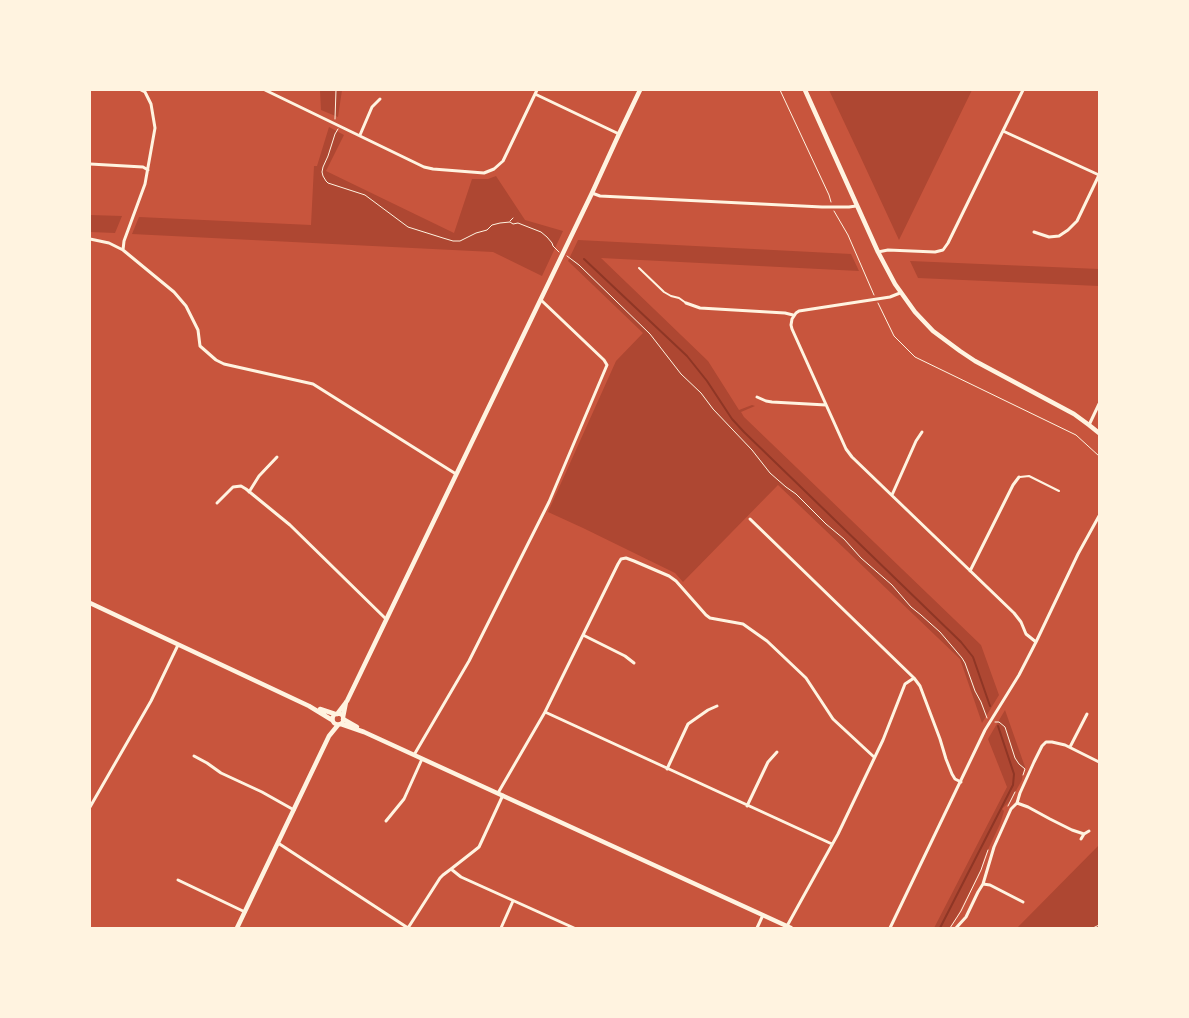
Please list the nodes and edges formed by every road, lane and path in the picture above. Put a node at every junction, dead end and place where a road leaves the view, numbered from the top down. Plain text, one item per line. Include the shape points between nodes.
1 (141, 90) edge
2 (265, 90) edge
3 (336, 90) edge
4 (640, 90) edge
5 (780, 90) edge
6 (805, 90) edge
7 (1023, 90) edge
8 (536, 92) edge
9 (380, 99) dead end
10 (339, 126) junction
11 (1003, 130) junction
12 (619, 134) junction
13 (360, 135) junction
14 (90, 164) edge
15 (148, 170) junction
16 (1099, 175) edge
17 (592, 193) junction
18 (856, 206) junction
19 (832, 207) junction
20 (513, 218) dead end
21 (510, 222) junction
22 (1034, 232) dead end
23 (90, 238) edge
24 (123, 250) junction
25 (878, 252) junction
26 (562, 254) junction
27 (639, 268) dead end
28 (900, 293) junction
29 (874, 296) dead end
30 (540, 300) junction
31 (878, 302) dead end
32 (686, 303) joint
33 (793, 315) junction
34 (757, 397) dead end
35 (826, 404) junction
36 (1099, 404) edge
37 (1089, 424) junction
38 (922, 432) dead end
39 (1099, 433) edge
40 (1099, 456) edge
41 (277, 457) dead end
42 (456, 474) junction
43 (1019, 477) joint
44 (1059, 491) dead end
45 (249, 492) junction
46 (892, 496) junction
47 (217, 503) dead end
48 (1099, 516) edge
49 (750, 519) dead end
50 (970, 571) junction
51 (90, 603) edge
52 (386, 619) junction
53 (583, 635) junction
54 (1036, 642) junction
55 (178, 645) junction
56 (634, 663) dead end
57 (914, 678) junction
58 (346, 701) junction
59 (309, 706) junction
60 (717, 706) dead end
61 (545, 712) junction
62 (336, 714) junction
63 (1087, 714) dead end
64 (988, 719) dead end
65 (332, 721) junction
66 (341, 721) junction
67 (994, 721) dead end
68 (329, 736) junction
69 (1070, 747) junction
70 (777, 752) dead end
71 (414, 755) junction
72 (194, 756) dead end
73 (874, 757) junction
74 (422, 759) junction
75 (1099, 762) edge
76 (667, 768) junction
77 (1025, 769) dead end
78 (961, 782) junction
79 (500, 794) junction
80 (1017, 803) junction
81 (747, 806) junction
82 (90, 807) edge
83 (294, 810) junction
84 (386, 821) dead end
85 (1089, 831) dead end
86 (1084, 834) junction
87 (1081, 839) dead end
88 (278, 843) junction
89 (832, 844) junction
90 (451, 869) junction
91 (178, 880) dead end
92 (983, 884) junction
93 (513, 901) junction
94 (1024, 902) dead end
95 (245, 912) junction
96 (763, 915) junction
97 (1099, 925) edge
98 (789, 927) edge
99 (237, 928) edge
100 (501, 928) edge
101 (574, 928) edge
102 (757, 928) edge
103 (890, 928) edge
104 (956, 928) edge
105 (1093, 928) edge

1 - 15 street via 151,104 156,128
2 - 10 street
3 - 10 path via 335,119
4 - 12 street
5 - 19 path
6 - 18 street
7 - 11 street
8 - 12 street
8 - 13 street via 503,160 490,171 461,172 424,167
9 - 13 street via 372,107
10 - 13 street
10 - 21 path via 322,172 328,183 365,195 408,227 453,241
11 - 16 street
11 - 25 street via 943,250
12 - 17 street
14 - 15 street
15 - 24 street
16 - 22 street via 1077,221 1068,230 1049,237
17 - 19 street via 600,196
17 - 26 street
18 - 19 street
18 - 25 street
19 - 29 path via 848,235
20 - 21 path
21 - 26 path via 542,232
23 - 24 street
24 - 42 street via 186,306 198,330 200,346 216,360 312,384
25 - 28 street
26 - 30 street
26 - 64 path via 579,265 650,334 681,374 775,478 796,494 940,632 962,658
27 - 32 lane via 664,292
28 - 33 street via 802,310
28 - 37 street via 928,326 960,351
30 - 42 street
30 - 71 street via 607,365 549,502 469,661
31 - 40 path via 892,333 915,357 1076,435
32 - 33 street via 700,308
33 - 35 street via 792,329
34 - 35 street via 772,402
35 - 46 street via 849,453
36 - 37 street
37 - 39 street
38 - 46 street
41 - 45 street
42 - 52 street
43 - 44 lane via 1029,476
43 - 50 street
45 - 47 street via 241,486 234,487
45 - 52 street via 290,525
46 - 50 street
48 - 54 street
49 - 57 street
50 - 54 street via 1017,617 1026,634
51 - 55 street
52 - 58 street
53 - 56 street
53 - 61 street
53 - 73 street via 621,559 634,561 676,580 710,618 743,624 767,641 806,678 833,719
54 - 78 street via 985,730
55 - 59 street
55 - 82 street via 151,701
57 - 73 street via 905,684
57 - 78 street via 920,686 952,774
58 - 62 street
58 - 66 street
59 - 62 street
59 - 65 street
60 - 76 street via 688,724
61 - 76 street
61 - 79 street
62 - 65 street
62 - 66 street via 340,714
63 - 69 street
65 - 66 street via 335,724
65 - 68 street
66 - 68 street
66 - 71 street
67 - 77 path via 1005,727 1016,758
68 - 83 street
69 - 75 street
69 - 80 street via 1052,742 1044,744
70 - 81 street via 768,762
71 - 74 street
72 - 83 street
73 - 89 street
74 - 79 street
74 - 84 street via 404,799
76 - 81 street
78 - 103 street
79 - 90 street via 479,847
79 - 96 street
80 - 86 street
80 - 92 street via 994,846
81 - 89 street
83 - 88 street
85 - 86 street
86 - 87 street
88 - 90 street via 408,928 440,878
88 - 95 street
89 - 98 street
90 - 93 street via 461,877
91 - 95 street
92 - 94 street
92 - 104 street via 966,918
93 - 100 street
93 - 101 street
95 - 99 street
96 - 98 street
96 - 102 street
97 - 105 path

